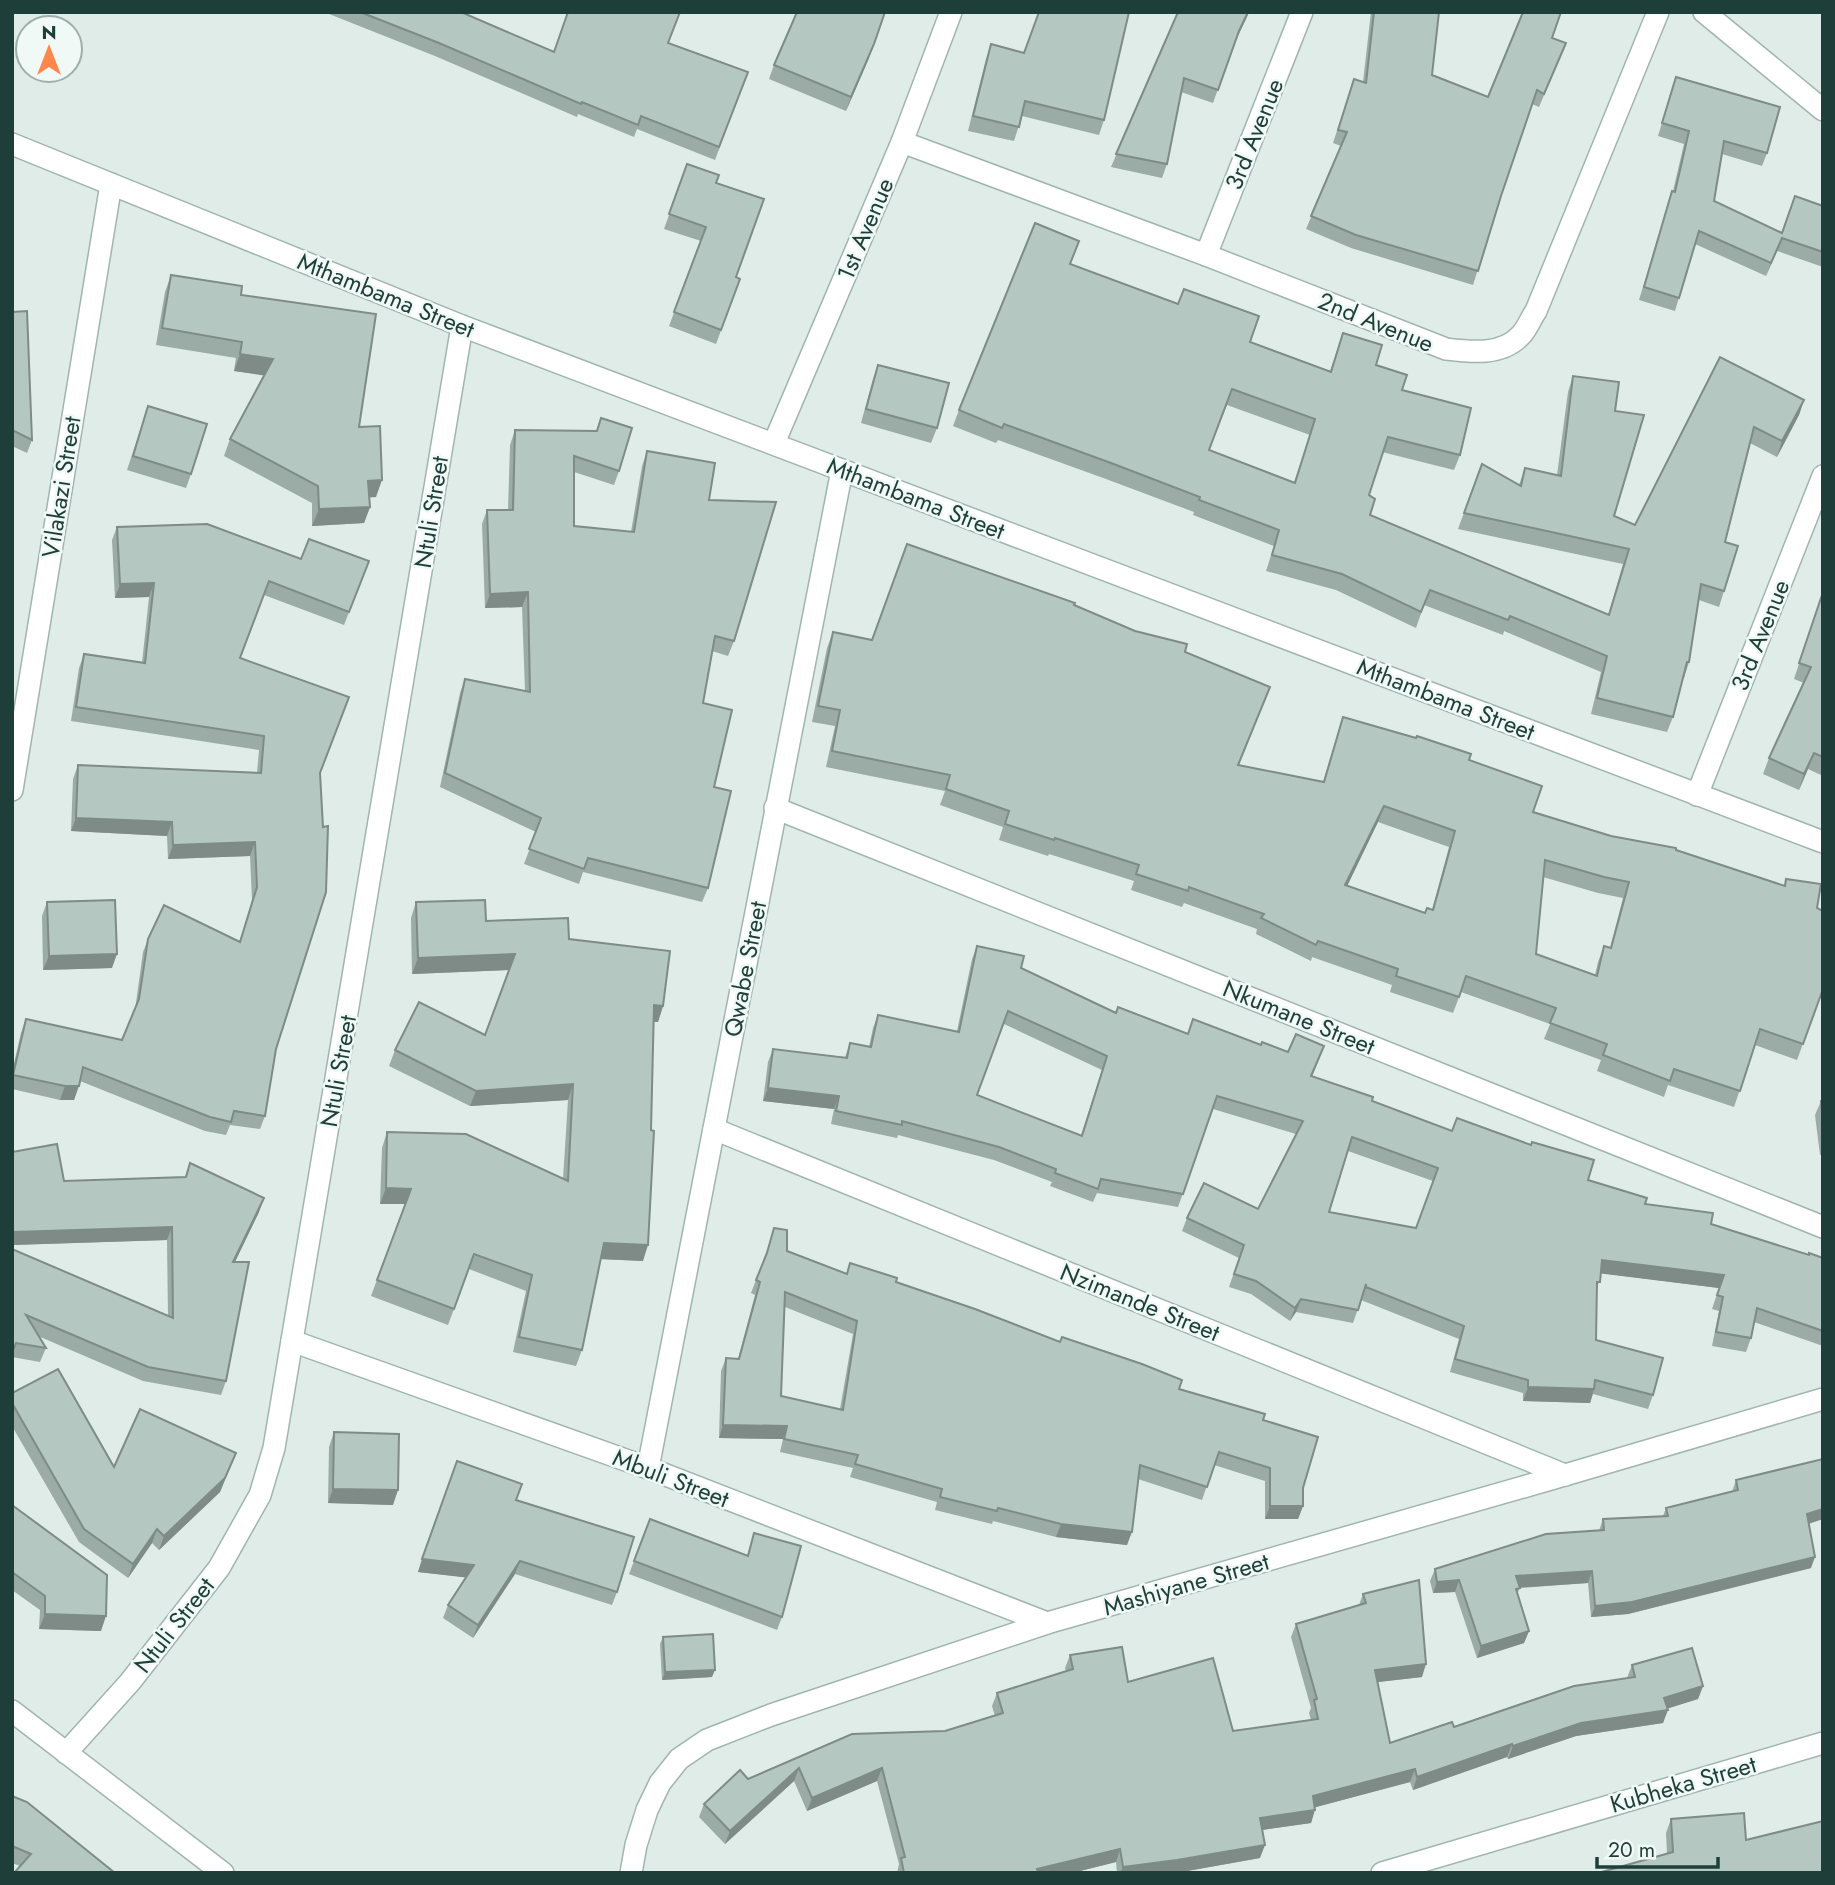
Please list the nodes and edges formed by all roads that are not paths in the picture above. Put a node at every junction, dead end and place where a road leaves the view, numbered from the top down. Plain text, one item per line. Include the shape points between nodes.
1 (951, 12) edge
2 (1302, 12) edge
3 (1658, 12) edge
4 (1704, 12) edge
5 (1823, 110) edge
6 (902, 142) junction
7 (12, 144) edge
8 (110, 184) junction
9 (1206, 255) junction
10 (462, 326) junction
11 (774, 443) junction
12 (842, 470) junction
13 (1823, 476) edge
14 (12, 790) edge
15 (1697, 794) junction
16 (775, 808) junction
17 (1823, 842) edge
18 (715, 1129) junction
19 (1823, 1227) edge
20 (292, 1341) junction
21 (1823, 1399) edge
22 (648, 1468) junction
23 (1565, 1475) junction
24 (1047, 1623) junction
25 (12, 1711) edge
26 (1823, 1743) edge
27 (66, 1753) junction
28 (223, 1873) edge
29 (631, 1873) edge
30 (1382, 1873) edge

1 - 6 street, 1st Avenue
2 - 9 street, 3rd Avenue
3 - 9 street, 2nd Avenue via 1536,311 1522,335 1506,346 1478,352 1446,349
4 - 5 street
6 - 9 street, 2nd Avenue
6 - 11 street, 1st Avenue
7 - 8 street, Mthambama Street
8 - 10 street, Mthambama Street
8 - 14 street, Vilakazi Street
10 - 11 street, Mthambama Street
10 - 20 street, Ntuli Street
11 - 12 street, Mthambama Street
12 - 15 street, Mthambama Street
12 - 16 street, Qwabe Street
13 - 15 street, 3rd Avenue
15 - 17 street, Mthambama Street
16 - 18 street, Qwabe Street
16 - 19 street, Nkumane Street
18 - 22 street, Qwabe Street
18 - 23 street, Nzimande Street
20 - 22 street, Mbuli Street
20 - 27 street, Ntuli Street via 274,1448 249,1517 204,1588 130,1682
21 - 23 street, Mashiyane Street
22 - 24 street, Mbuli Street
23 - 24 street, Mashiyane Street
24 - 29 street, Mashiyane Street via 707,1740 679,1759 660,1783 647,1810
25 - 27 street
26 - 30 street, Kubheka Street
27 - 28 street

